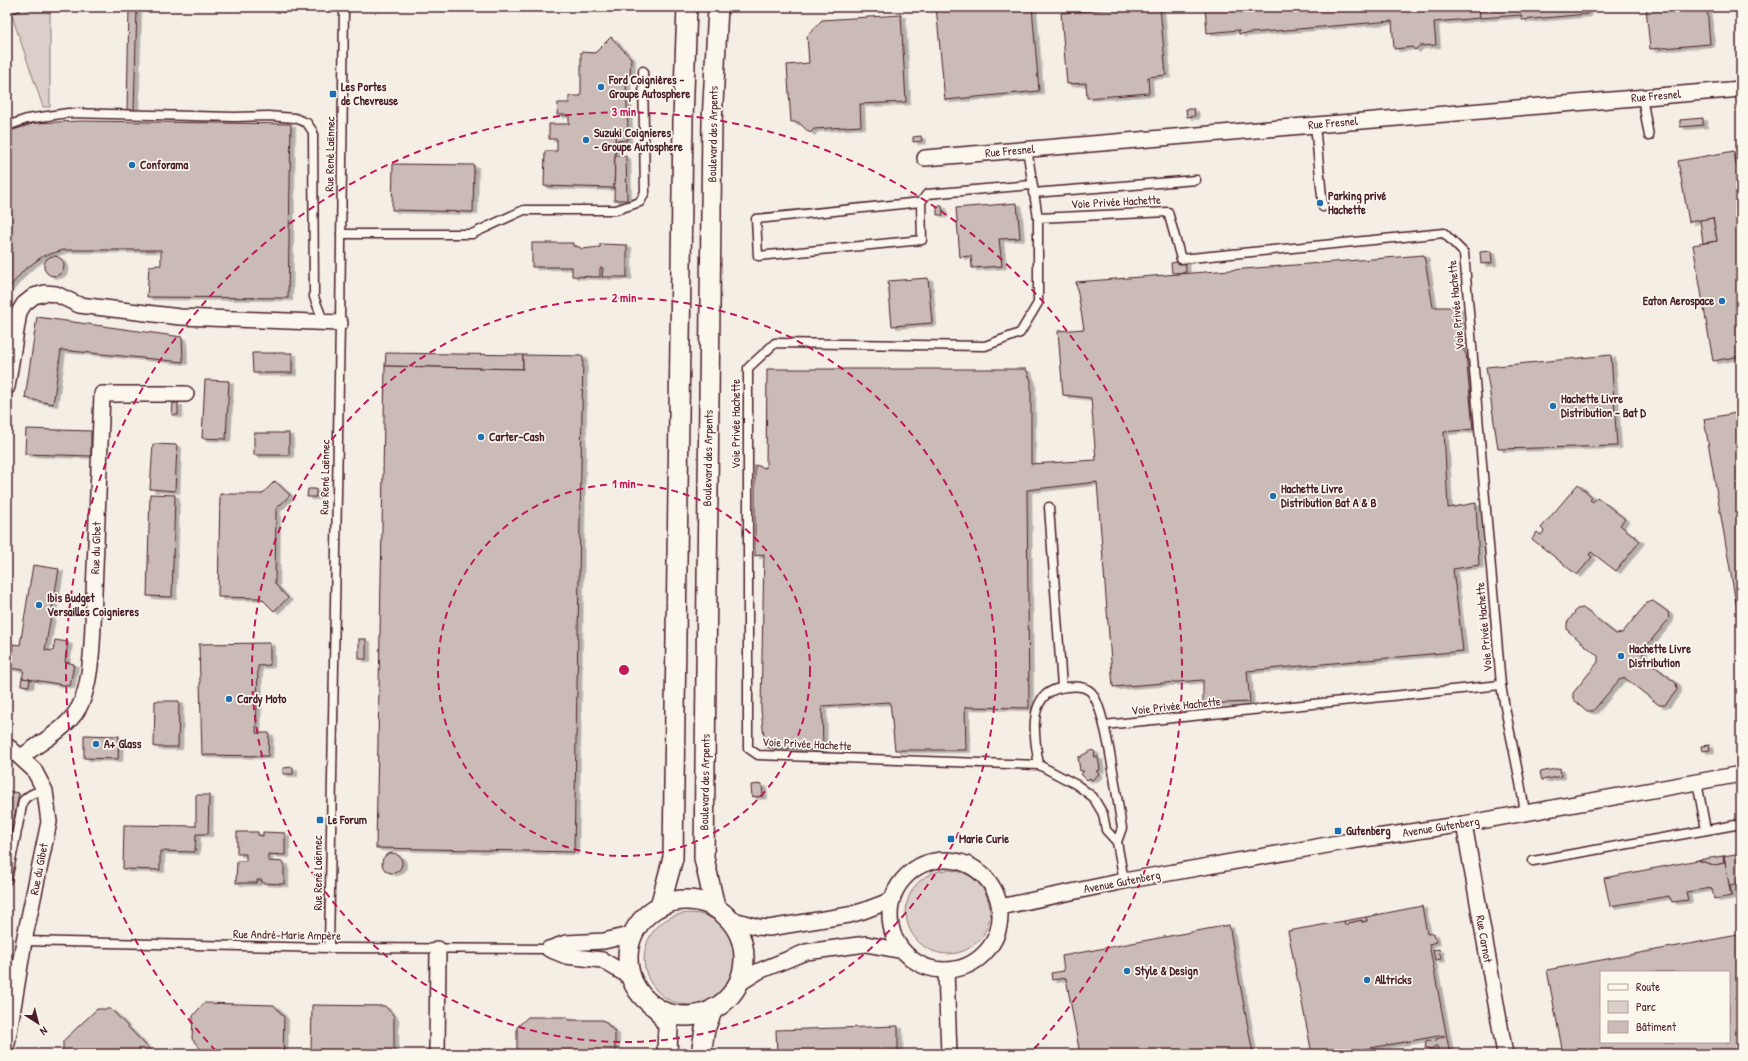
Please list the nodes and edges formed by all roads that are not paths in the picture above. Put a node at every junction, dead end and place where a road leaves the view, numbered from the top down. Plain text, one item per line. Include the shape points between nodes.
1 (16, 7) edge
2 (283, 7) edge
3 (286, 7) edge
4 (344, 7) edge
5 (687, 7) edge
6 (718, 7) edge
7 (7, 9) edge
8 (643, 71) dead end
9 (1741, 89) edge
10 (1642, 97) junction
11 (1315, 125) junction
12 (7, 126) edge
13 (1648, 136) dead end
14 (1027, 149) junction
15 (925, 158) dead end
16 (1196, 180) dead end
17 (1032, 189) junction
18 (921, 202) junction
19 (1323, 207) dead end
20 (1038, 218) junction
21 (341, 234) junction
22 (324, 323) junction
23 (340, 323) junction
24 (7, 387) edge
25 (186, 394) dead end
26 (1049, 507) dead end
27 (1501, 685) junction
28 (1062, 687) junction
29 (1104, 726) junction
30 (7, 748) edge
31 (21, 757) junction
32 (1038, 765) junction
33 (1741, 774) edge
34 (1697, 782) junction
35 (45, 791) junction
36 (1525, 812) junction
37 (1464, 824) junction
38 (1741, 824) edge
39 (1706, 830) junction
40 (1117, 842) junction
41 (1533, 861) dead end
42 (7, 880) edge
43 (1124, 881) junction
44 (892, 900) junction
45 (660, 906) junction
46 (715, 907) junction
47 (1000, 907) junction
48 (730, 919) junction
49 (633, 934) junction
50 (24, 941) junction
51 (329, 948) junction
52 (438, 949) junction
53 (548, 949) junction
54 (903, 951) junction
55 (946, 970) junction
56 (632, 978) junction
57 (738, 984) junction
58 (657, 1008) junction
59 (713, 1009) junction
60 (7, 1044) edge
61 (437, 1054) edge
62 (667, 1054) edge
63 (701, 1054) edge
64 (949, 1054) edge
65 (1505, 1054) edge

1 - 7 lane
2 - 3 lane
4 - 21 lane, Rue René Laënnec
5 - 45 street via 683,120 673,858
6 - 46 street, Boulevard des Arpents via 712,122 704,858
8 - 21 lane via 645,192 640,202 616,210 524,210 472,234
9 - 10 street, Rue Fresnel
10 - 11 street, Rue Fresnel
10 - 13 lane
11 - 14 street, Rue Fresnel
11 - 19 lane
12 - 22 lane via 26,119 68,113 268,116 295,118 307,123 313,132 314,297
14 - 15 street, Rue Fresnel
14 - 17 lane
16 - 17 lane
17 - 18 lane via 926,194
17 - 20 lane
18 - 18 lane via 922,240 758,256 756,218
20 - 27 lane, Voie Privée Hachette via 1168,212 1181,259 1444,233 1464,253
20 - 32 lane, Voie Privée Hachette via 1038,303 1020,333 985,346 775,343 748,368 748,748 758,755
21 - 23 lane, Rue René Laënnec
22 - 23 street
22 - 24 street via 180,317 79,305 56,294 45,293 34,296 19,312
23 - 51 lane, Rue René Laënnec
25 - 31 street, Rue du Gibet via 102,394 88,681 82,702 71,720
26 - 28 lane
27 - 29 lane, Voie Privée Hachette
27 - 36 lane
28 - 29 lane via 1075,686 1091,693
28 - 32 lane via 1046,695 1037,709 1034,726
29 - 40 lane, Voie Privée Hachette via 1122,828
30 - 31 street, Rue du Gibet
31 - 35 street, Rue du Gibet via 34,770
32 - 40 lane, Voie Privée Hachette via 1093,797 1103,814 1106,830
33 - 34 street, Avenue Gutenberg
34 - 36 street, Avenue Gutenberg
34 - 39 lane
35 - 42 lane via 34,793 23,801
35 - 50 street, Rue du Gibet via 48,822
36 - 37 street, Avenue Gutenberg
37 - 43 street, Avenue Gutenberg via 1350,841
37 - 65 street, Rue Carnot
38 - 39 lane
39 - 41 lane
40 - 43 lane, Voie Privée Hachette
43 - 47 street, Avenue Gutenberg
44 - 47 street via 900,883 914,870 930,862 949,860 967,864 983,874 994,889
44 - 48 street via 849,915 769,928
44 - 54 street via 890,918 894,937
45 - 46 street via 684,900 699,901
45 - 49 street via 644,917
46 - 48 street
47 - 55 street via 1000,926 993,943 981,958 964,967
48 - 57 street via 741,940 744,957
49 - 53 street via 604,941 566,943
49 - 56 street via 628,962
50 - 51 lane, Rue André-Marie Ampère
50 - 60 street, Rue du Gibet
51 - 52 lane, Rue André-Marie Ampère
52 - 53 lane, Rue André-Marie Ampère
52 - 61 street
53 - 56 street via 566,956 602,960
54 - 55 street via 915,961 930,968
54 - 57 street via 866,944 806,952 759,971
55 - 64 street
56 - 58 street via 638,991
57 - 59 street via 725,1000
58 - 59 street via 677,1015 697,1014
58 - 62 street via 668,1026
59 - 63 street via 705,1029

